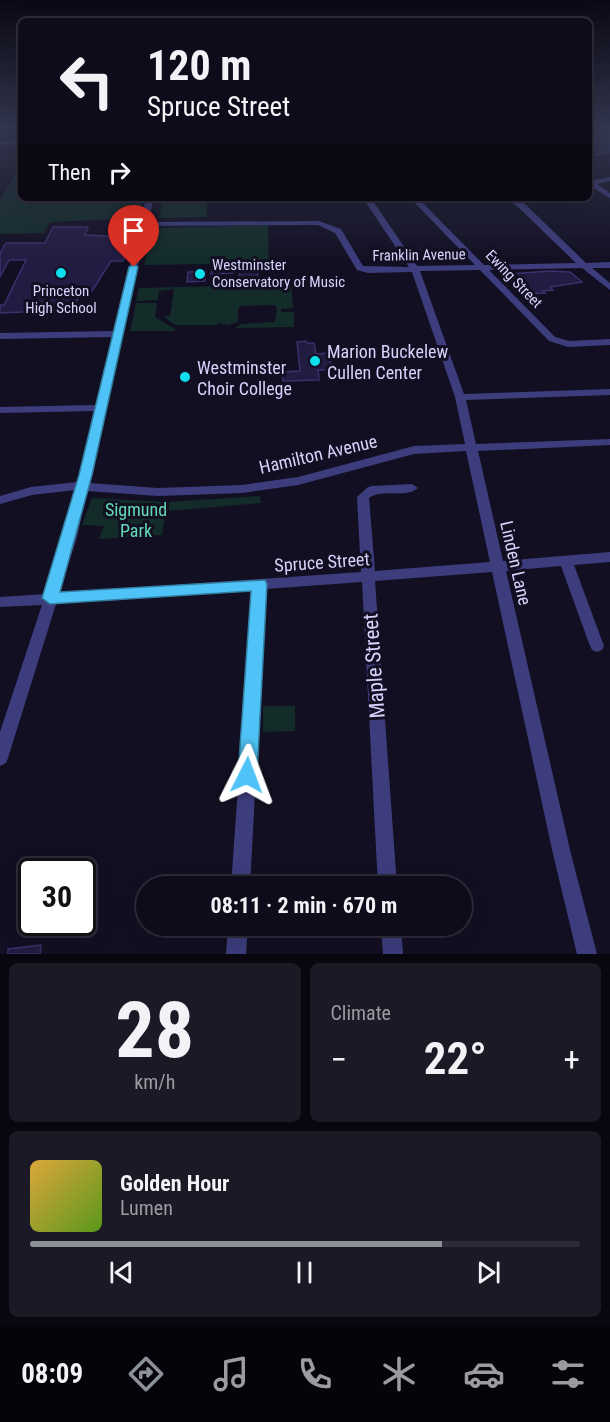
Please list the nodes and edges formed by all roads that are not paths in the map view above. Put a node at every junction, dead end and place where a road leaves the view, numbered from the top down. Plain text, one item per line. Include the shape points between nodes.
1 (610, 179) edge
2 (592, 184) edge
3 (592, 185) edge
4 (610, 196) edge
5 (149, 201) edge
6 (369, 201) edge
7 (417, 201) edge
8 (519, 201) edge
9 (144, 224) junction
10 (583, 265) junction
11 (610, 265) edge
12 (482, 267) junction
13 (415, 269) junction
14 (610, 286) edge
15 (117, 334) junction
16 (0, 336) edge
17 (610, 342) edge
18 (610, 392) edge
19 (460, 397) junction
20 (100, 408) junction
21 (0, 410) edge
22 (610, 442) edge
23 (471, 447) junction
24 (82, 487) junction
25 (412, 488) dead end
26 (0, 500) edge
27 (610, 557) edge
28 (566, 561) junction
29 (499, 566) junction
30 (368, 577) junction
31 (259, 584) junction
32 (50, 598) junction
33 (0, 602) edge
34 (597, 645) dead end
35 (0, 758) edge
36 (241, 876) edge
37 (387, 876) edge
38 (237, 936) edge
39 (392, 936) edge
40 (236, 954) edge
41 (393, 954) edge
42 (587, 954) edge

1 - 2 street
3 - 4 street
5 - 9 street
6 - 13 street, Linden Lane
7 - 12 street, Ewing Street
8 - 10 street
9 - 13 street, Franklin Avenue via 319,223 338,231 360,268
9 - 15 street
10 - 11 street, Franklin Avenue
10 - 12 street, Franklin Avenue
10 - 14 street
12 - 13 street, Franklin Avenue
12 - 17 street, Ewing Street via 552,339 568,344
13 - 19 street, Linden Lane
15 - 16 street
15 - 20 street
18 - 19 street
19 - 23 street, Linden Lane
20 - 21 street
20 - 24 street
22 - 23 street, Hamilton Avenue
23 - 24 street, Hamilton Avenue via 414,450 272,486 185,492
23 - 29 street, Linden Lane
24 - 26 street, Hamilton Avenue via 45,488
24 - 32 street
25 - 30 street, Maple Street via 372,490 363,497
27 - 28 street, Spruce Street
28 - 29 street, Spruce Street
28 - 34 street
29 - 30 street, Spruce Street
29 - 42 street, Linden Lane
30 - 31 street, Spruce Street
30 - 37 street, Maple Street
31 - 32 street, Spruce Street
31 - 36 street
32 - 33 street, Spruce Street
32 - 35 street
38 - 40 street
39 - 41 street

